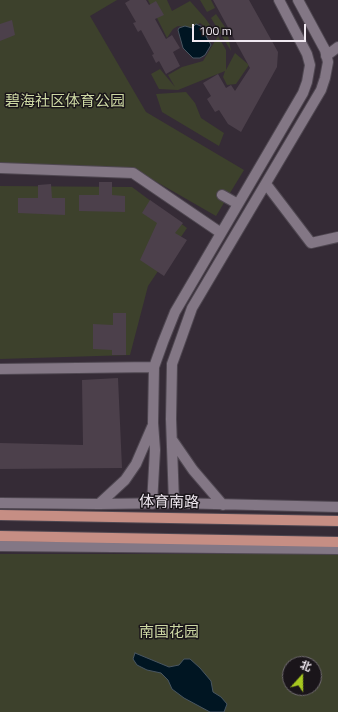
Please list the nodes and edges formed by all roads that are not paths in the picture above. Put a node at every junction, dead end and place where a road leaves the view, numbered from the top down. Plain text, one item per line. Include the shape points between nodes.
1 (279, 0) edge
2 (298, 0) edge
3 (338, 47) edge
4 (326, 56) junction
5 (0, 168) edge
6 (266, 184) junction
7 (222, 195) dead end
8 (238, 204) junction
9 (221, 233) junction
10 (338, 237) edge
11 (154, 368) junction
12 (0, 369) edge
13 (154, 423) junction
14 (173, 440) junction
15 (0, 503) edge
16 (174, 503) junction
17 (100, 504) junction
18 (152, 504) junction
19 (223, 506) junction
20 (338, 507) edge
21 (0, 515) edge
22 (338, 521) edge
23 (0, 536) edge
24 (338, 542) edge
25 (0, 546) edge
26 (338, 550) edge

1 - 8 street via 307,54 310,65 307,82
2 - 4 street
3 - 4 street
4 - 6 street via 328,62 321,90
5 - 9 street via 133,173
6 - 10 street via 311,243
6 - 14 street via 192,308 172,364
7 - 8 street
8 - 9 street
9 - 11 street via 175,312
11 - 12 street
11 - 13 street
13 - 17 street via 136,464
13 - 18 street
14 - 16 street
14 - 19 street via 193,470
15 - 17 street
16 - 18 street
16 - 19 street
17 - 18 street
19 - 20 street
21 - 22 main road, 体育南路
23 - 24 main road
25 - 26 street

